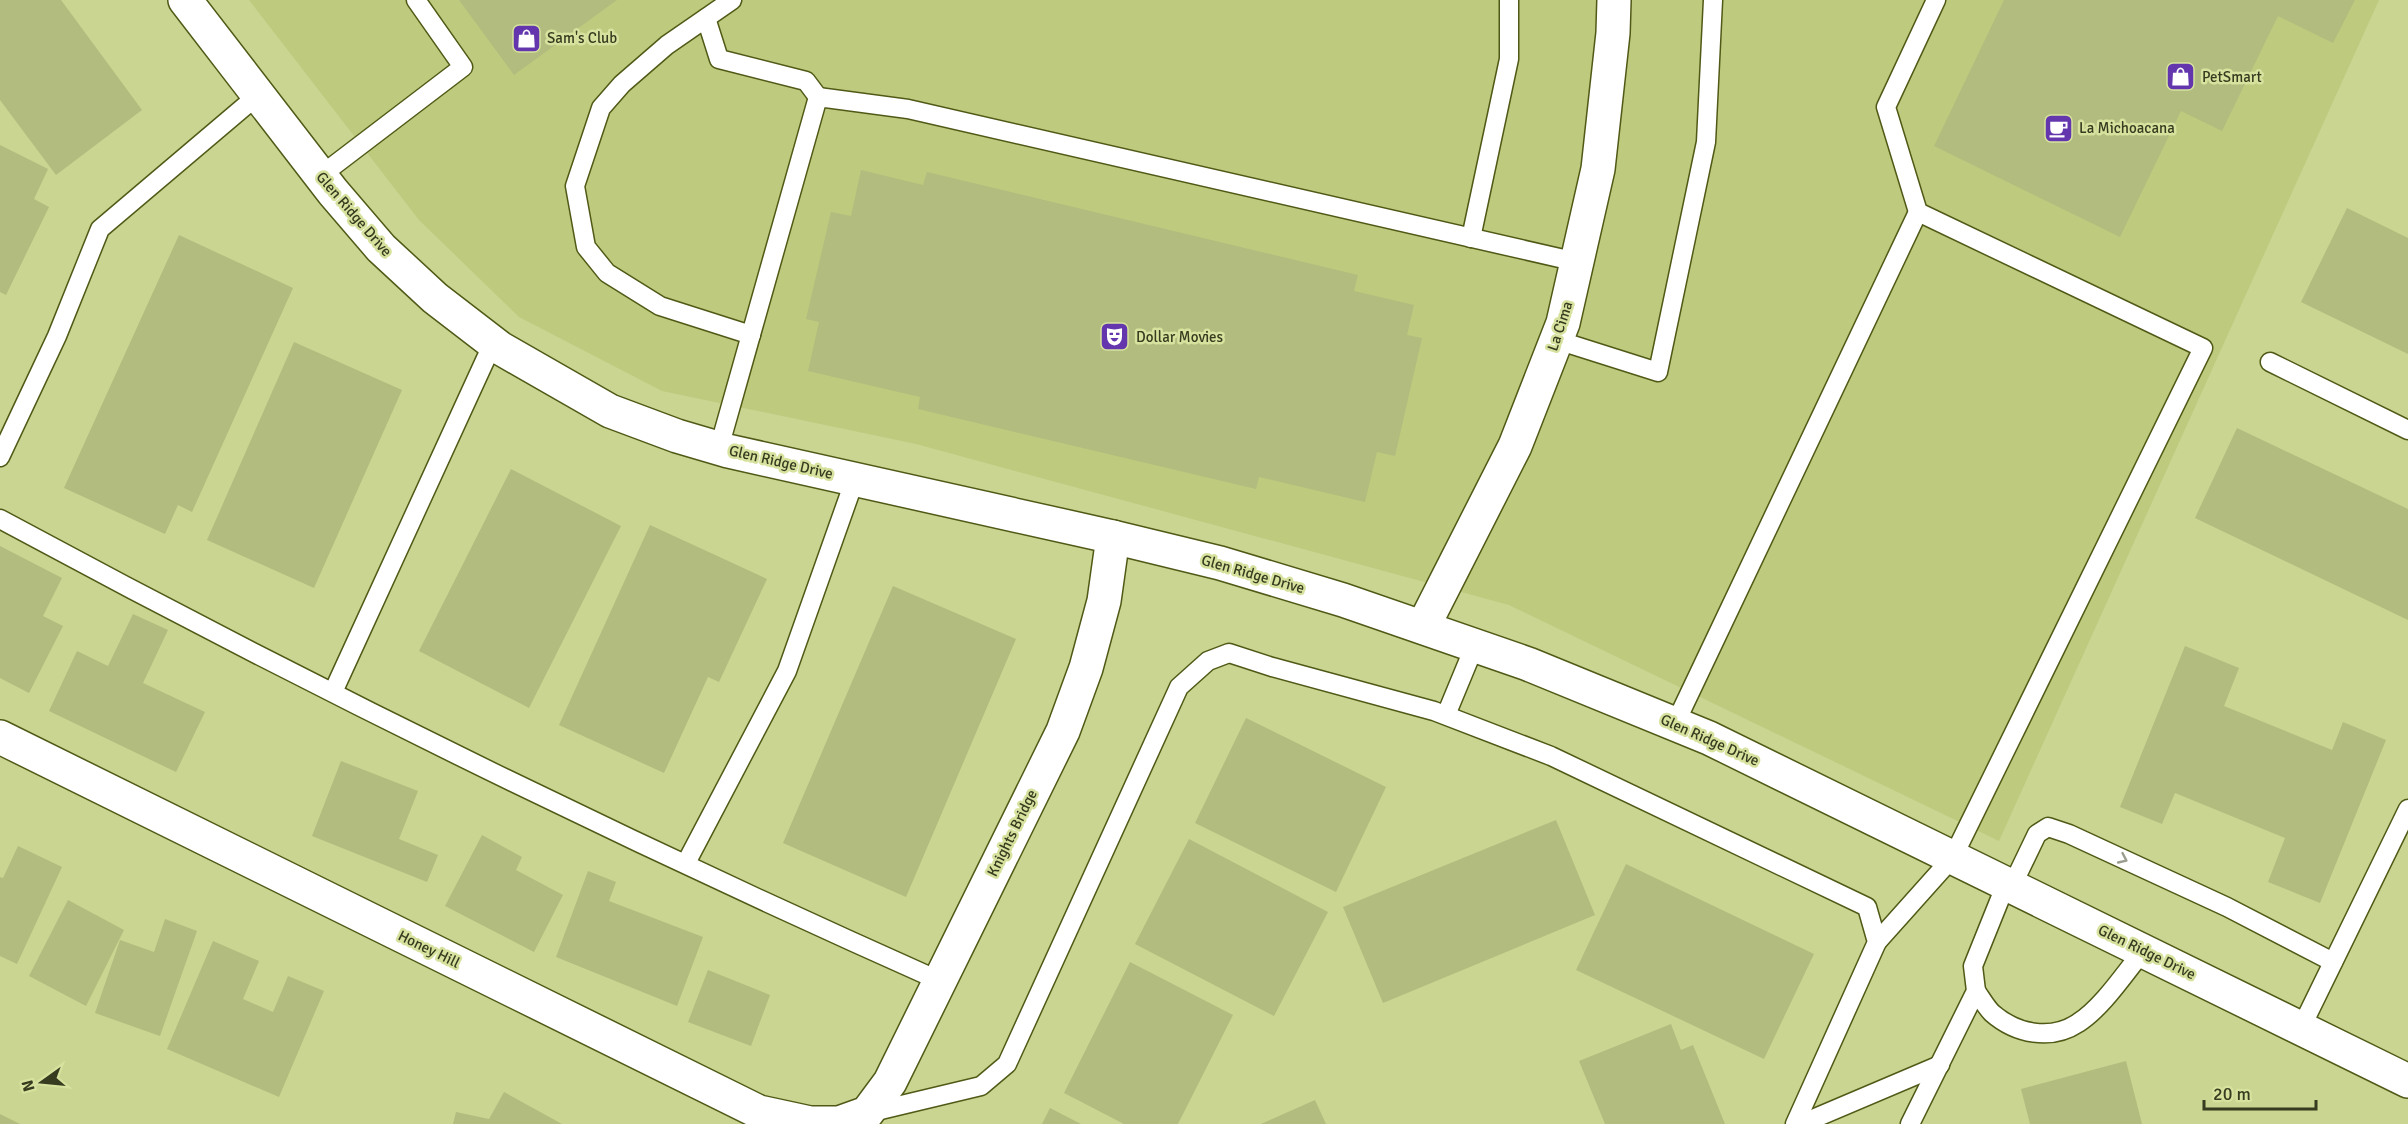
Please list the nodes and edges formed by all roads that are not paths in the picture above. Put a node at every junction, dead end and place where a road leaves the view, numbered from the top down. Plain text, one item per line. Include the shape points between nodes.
1 (185, 0) edge
2 (416, 0) edge
3 (732, 0) edge
4 (1509, 0) edge
5 (1614, 0) edge
6 (1713, 0) edge
7 (1936, 0) edge
8 (706, 18) junction
9 (258, 95) junction
10 (818, 97) junction
11 (320, 176) junction
12 (1918, 212) junction
13 (1471, 238) junction
14 (1577, 262) junction
15 (751, 335) junction
16 (1557, 340) junction
17 (493, 343) junction
18 (2270, 362) dead end
19 (2408, 430) edge
20 (719, 448) junction
21 (0, 457) edge
22 (855, 479) junction
23 (0, 519) edge
24 (1113, 537) junction
25 (1423, 627) junction
26 (1475, 645) junction
27 (333, 692) junction
28 (1446, 715) junction
29 (1675, 724) junction
30 (0, 737) edge
31 (2408, 809) edge
32 (1953, 857) junction
33 (686, 863) junction
34 (2009, 885) junction
35 (1877, 942) junction
36 (2143, 951) junction
37 (2333, 962) junction
38 (940, 981) junction
39 (1976, 991) junction
40 (2301, 1028) junction
41 (1940, 1065) junction
42 (2408, 1081) edge
43 (870, 1118) edge
44 (1796, 1124) edge
45 (1801, 1124) edge
46 (1910, 1124) edge

1 - 9 street, Glen Ridge Drive
2 - 11 lane via 463,67
3 - 8 lane
4 - 13 lane via 1509,59
5 - 14 street, La Cima via 1598,169
6 - 16 lane via 1706,142 1658,372
7 - 12 lane via 1886,107
8 - 10 lane via 719,59 806,81
8 - 15 lane via 667,45 601,108 575,186 586,247 607,273 660,306
9 - 11 street, Glen Ridge Drive
9 - 21 lane via 100,229 57,336
10 - 13 lane via 908,110
10 - 15 lane
11 - 17 street, Glen Ridge Drive via 381,248 435,298
12 - 29 lane
12 - 32 lane via 2203,348
13 - 14 lane
14 - 16 street, La Cima
15 - 20 lane
16 - 25 street, La Cima via 1515,446
17 - 20 street, Glen Ridge Drive via 610,411
17 - 27 lane
18 - 19 lane
20 - 22 street, Glen Ridge Drive
22 - 24 street, Glen Ridge Drive
22 - 33 lane via 787,671
23 - 27 lane
24 - 25 street, Glen Ridge Drive via 1220,563
24 - 38 street, Knights Bridge via 1104,601 1063,731
25 - 26 street, Glen Ridge Drive
26 - 28 lane
26 - 29 street, Glen Ridge Drive
27 - 33 lane
28 - 35 lane via 1551,756 1867,907
28 - 43 lane via 1229,653 1208,662 1179,687 1007,1064 981,1086
29 - 32 street, Glen Ridge Drive
30 - 43 street, Honey Hill via 759,1112 819,1123
31 - 37 lane
32 - 34 street, Glen Ridge Drive
32 - 35 lane
33 - 38 lane
34 - 36 street, Glen Ridge Drive
34 -> 37 lane via 2037,834 2048,827 2227,907
34 - 39 lane via 1973,966
35 - 44 lane
36 - 39 lane via 2078,1024 2054,1033 2032,1034 2007,1023 1991,1012
36 - 40 street, Glen Ridge Drive
37 - 40 lane
38 - 43 street, Knights Bridge
39 - 41 lane
40 - 42 street, Glen Ridge Drive
41 - 45 lane
41 - 46 lane

